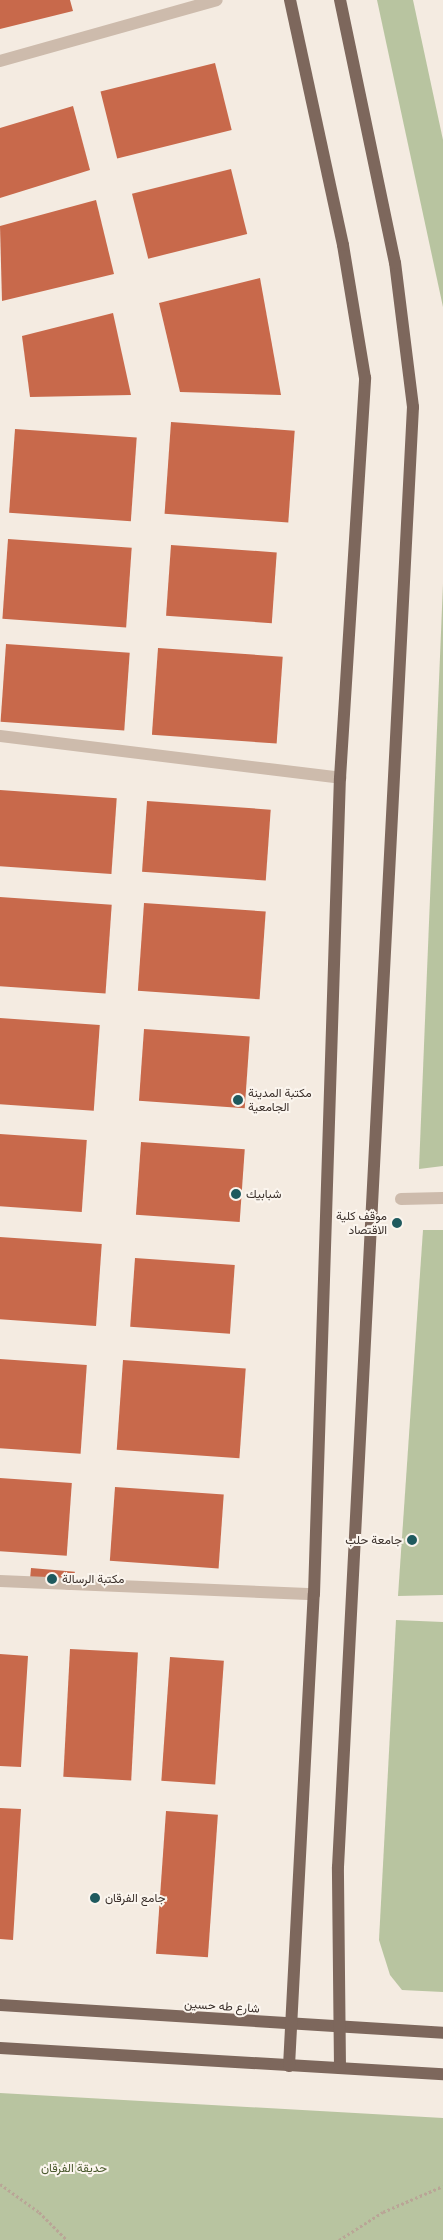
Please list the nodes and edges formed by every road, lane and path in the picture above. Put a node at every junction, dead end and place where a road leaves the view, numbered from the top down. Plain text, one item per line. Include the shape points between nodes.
1 (217, 0) edge
2 (290, 0) edge
3 (340, 0) edge
4 (0, 61) edge
5 (0, 736) edge
6 (340, 778) junction
7 (443, 1198) edge
8 (401, 1199) dead end
9 (0, 1581) edge
10 (314, 1594) junction
11 (0, 2005) edge
12 (290, 2025) junction
13 (341, 2027) junction
14 (443, 2033) edge
15 (0, 2048) edge
16 (289, 2066) junction
17 (340, 2068) junction
18 (443, 2074) edge
19 (0, 2184) edge
20 (443, 2186) edge
21 (67, 2240) edge
22 (339, 2240) edge

1 - 4 street
2 - 6 main road via 343,245 365,378
3 - 13 main road via 395,264 413,407 338,1867
5 - 6 street
6 - 10 main road
7 - 8 street
9 - 10 street
10 - 12 main road
11 - 12 main road, شارع طه حسين
12 - 13 main road, شارع طه حسين
12 - 16 main road
13 - 14 main road, شارع طه حسين
13 - 17 main road
15 - 16 main road
16 - 17 main road
17 - 18 main road
19 - 21 path via 39,2212
20 - 22 path via 383,2212

